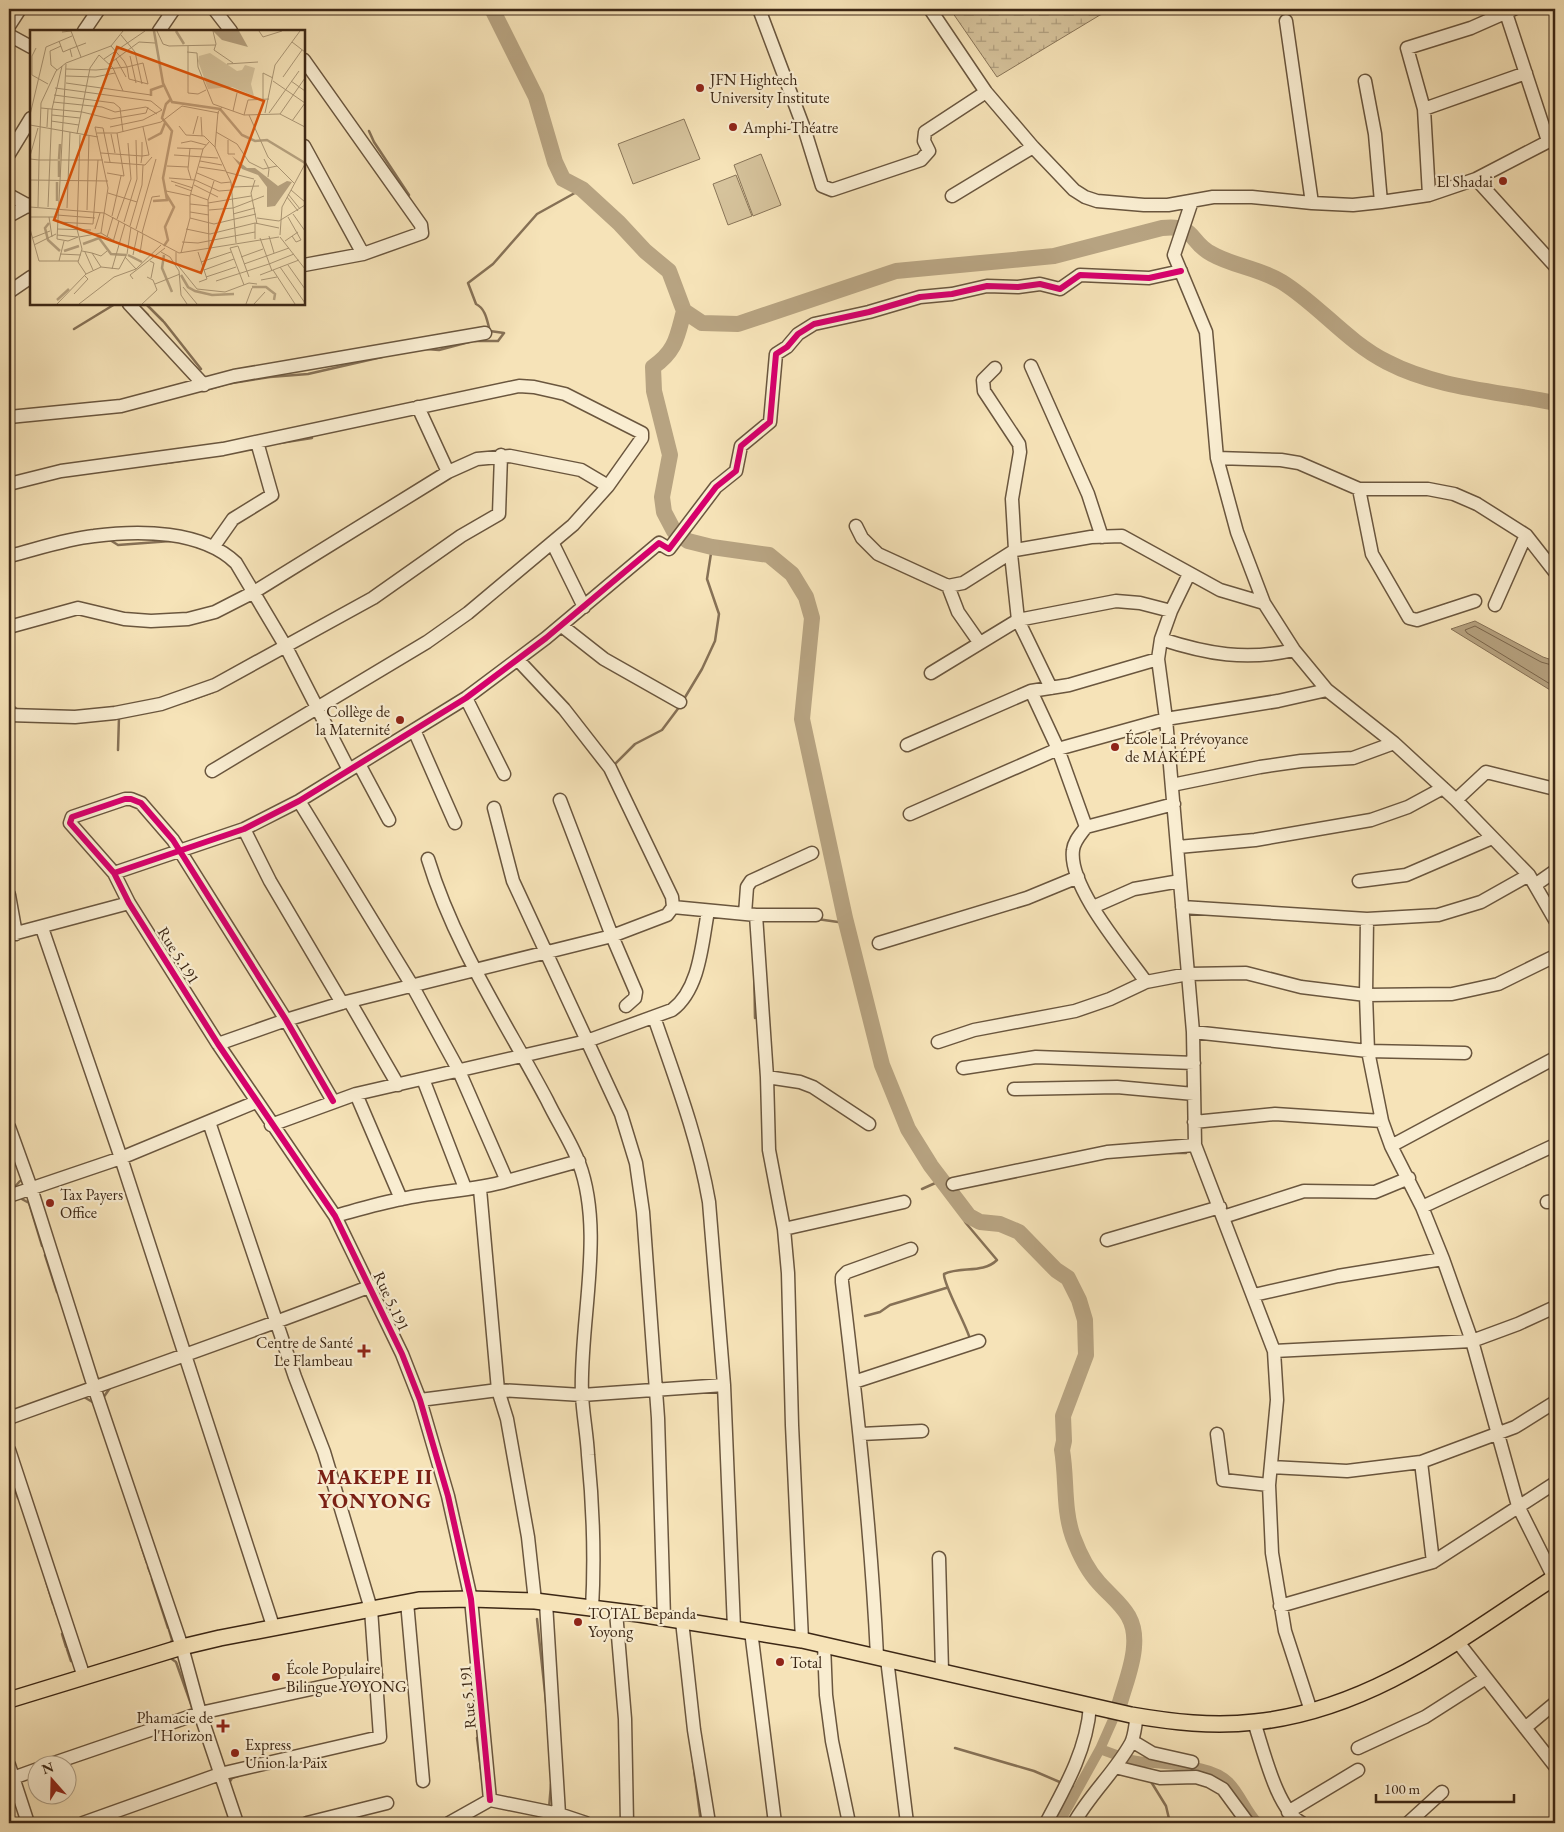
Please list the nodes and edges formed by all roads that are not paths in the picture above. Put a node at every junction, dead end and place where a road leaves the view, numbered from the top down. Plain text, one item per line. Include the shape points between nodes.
1 (20, 9) edge
2 (99, 9) edge
3 (174, 9) edge
4 (214, 9) edge
5 (759, 9) edge
6 (930, 9) edge
7 (1504, 12) edge
8 (1286, 21) dead end
9 (9, 26) edge
10 (85, 30) edge
11 (160, 30) edge
12 (230, 30) edge
13 (9, 35) edge
14 (30, 46) edge
15 (305, 61) edge
16 (1526, 73) junction
17 (1365, 81) dead end
18 (986, 92) junction
19 (1424, 109) junction
20 (30, 120) edge
21 (1552, 140) edge
22 (1033, 147) junction
23 (305, 148) edge
24 (9, 154) edge
25 (1476, 179) junction
26 (9, 195) edge
27 (952, 196) dead end
28 (1428, 196) junction
29 (1192, 201) junction
30 (1381, 202) junction
31 (1312, 203) junction
32 (30, 205) edge
33 (9, 216) edge
34 (363, 254) junction
35 (305, 265) edge
36 (1555, 266) edge
37 (1181, 272) junction
38 (30, 278) edge
39 (9, 292) edge
40 (130, 305) edge
41 (485, 333) dead end
42 (1031, 366) dead end
43 (995, 368) dead end
44 (204, 385) junction
45 (418, 407) junction
46 (9, 417) edge
47 (257, 442) junction
48 (501, 455) junction
49 (1218, 458) junction
50 (448, 472) junction
51 (9, 484) edge
52 (608, 486) junction
53 (1358, 488) junction
54 (856, 526) dead end
55 (1526, 535) junction
56 (1102, 537) junction
57 (553, 544) junction
58 (214, 546) junction
59 (1013, 552) junction
60 (9, 556) edge
61 (1555, 572) edge
62 (1189, 574) junction
63 (948, 586) junction
64 (254, 592) junction
65 (1475, 601) dead end
66 (1264, 603) junction
67 (1495, 605) dead end
68 (584, 607) junction
69 (1171, 611) junction
70 (1018, 620) junction
71 (562, 626) junction
72 (9, 627) edge
73 (1161, 639) junction
74 (979, 642) junction
75 (286, 647) junction
76 (1294, 650) junction
77 (1158, 659) junction
78 (518, 660) junction
79 (931, 673) dead end
80 (1051, 688) junction
81 (1327, 690) junction
82 (1031, 691) junction
83 (466, 698) junction
84 (680, 702) dead end
85 (318, 709) junction
86 (9, 715) edge
87 (1166, 719) junction
88 (414, 730) junction
89 (1394, 743) junction
90 (907, 745) dead end
91 (1058, 749) junction
92 (354, 767) junction
93 (212, 771) dead end
94 (504, 774) dead end
95 (1172, 785) junction
96 (1443, 788) junction
97 (1555, 789) edge
98 (560, 800) dead end
99 (1456, 800) junction
100 (299, 802) junction
101 (1174, 804) junction
102 (494, 808) dead end
103 (910, 814) dead end
104 (389, 820) dead end
105 (455, 823) dead end
106 (1086, 827) junction
107 (244, 829) junction
108 (1492, 838) junction
109 (1178, 847) junction
110 (180, 850) junction
111 (812, 853) dead end
112 (428, 859) dead end
113 (1555, 872) edge
114 (114, 874) junction
115 (1078, 877) junction
116 (1532, 880) junction
117 (1180, 881) junction
118 (1359, 882) dead end
119 (9, 895) edge
120 (129, 903) junction
121 (1093, 906) junction
122 (673, 907) junction
123 (1182, 907) junction
124 (708, 911) junction
125 (750, 914) junction
126 (816, 915) dead end
127 (1555, 918) edge
128 (1367, 919) junction
129 (42, 928) junction
130 (12, 934) edge
131 (612, 936) junction
132 (879, 942) dead end
133 (547, 953) junction
134 (1555, 956) edge
135 (474, 971) junction
136 (1188, 974) junction
137 (1146, 982) junction
138 (413, 987) junction
139 (1366, 995) junction
140 (346, 1002) junction
141 (626, 1006) dead end
142 (654, 1017) junction
143 (286, 1020) junction
144 (1193, 1032) junction
145 (587, 1041) junction
146 (938, 1042) dead end
147 (218, 1044) junction
148 (1368, 1051) junction
149 (522, 1054) junction
150 (1465, 1054) dead end
151 (1555, 1058) edge
152 (1194, 1063) junction
153 (963, 1068) dead end
154 (459, 1071) junction
155 (767, 1076) junction
156 (423, 1080) junction
157 (398, 1085) junction
158 (1014, 1089) dead end
159 (356, 1094) junction
160 (1194, 1094) junction
161 (256, 1102) junction
162 (333, 1102) junction
163 (1382, 1121) junction
164 (210, 1122) junction
165 (1194, 1122) junction
166 (869, 1124) dead end
167 (272, 1125) junction
168 (9, 1127) edge
169 (1195, 1145) junction
170 (1555, 1145) edge
171 (1391, 1146) junction
172 (121, 1158) junction
173 (579, 1161) junction
174 (1409, 1178) junction
175 (507, 1181) junction
176 (953, 1184) dead end
177 (31, 1188) junction
178 (465, 1188) junction
179 (480, 1189) junction
180 (9, 1196) edge
181 (401, 1199) junction
182 (904, 1202) dead end
183 (1422, 1207) junction
184 (1222, 1212) junction
185 (335, 1216) junction
186 (784, 1228) junction
187 (1107, 1240) dead end
188 (911, 1249) dead end
189 (1443, 1259) junction
190 (371, 1286) junction
191 (1254, 1295) junction
192 (1555, 1307) edge
193 (277, 1323) junction
194 (979, 1341) dead end
195 (1472, 1341) junction
196 (1274, 1351) junction
197 (183, 1354) junction
198 (854, 1382) junction
199 (724, 1385) junction
200 (94, 1387) junction
201 (655, 1389) junction
202 (498, 1390) junction
203 (582, 1395) junction
204 (420, 1400) junction
205 (1555, 1402) edge
206 (9, 1418) edge
207 (922, 1432) dead end
208 (861, 1434) junction
209 (1217, 1434) dead end
210 (1498, 1434) junction
211 (9, 1450) edge
212 (1421, 1462) junction
213 (1270, 1467) junction
214 (1555, 1483) edge
215 (1269, 1485) junction
216 (1518, 1506) junction
217 (939, 1558) dead end
218 (1433, 1562) junction
219 (1554, 1578) edge
220 (471, 1598) junction
221 (408, 1602) junction
222 (541, 1602) junction
223 (1280, 1606) junction
224 (371, 1609) junction
225 (592, 1609) junction
226 (616, 1612) junction
227 (664, 1618) junction
228 (682, 1621) junction
229 (273, 1626) junction
230 (734, 1628) junction
231 (751, 1631) junction
232 (802, 1640) junction
233 (1457, 1641) junction
234 (824, 1644) junction
235 (182, 1647) junction
236 (882, 1658) junction
237 (942, 1671) junction
238 (376, 1675) junction
239 (84, 1677) junction
240 (1486, 1678) junction
241 (9, 1700) edge
242 (1555, 1703) edge
243 (1094, 1707) junction
244 (1311, 1711) junction
245 (200, 1713) junction
246 (1134, 1716) junction
247 (1254, 1722) junction
248 (1525, 1728) junction
249 (1132, 1741) junction
250 (1358, 1748) dead end
251 (78, 1755) edge
252 (1192, 1762) dead end
253 (1555, 1766) edge
254 (1115, 1767) junction
255 (28, 1770) edge
256 (1358, 1770) dead end
257 (11, 1772) edge
258 (220, 1774) junction
259 (423, 1781) dead end
260 (1442, 1792) dead end
261 (14, 1798) edge
262 (490, 1800) junction
263 (386, 1803) dead end
264 (1288, 1812) junction
265 (559, 1814) junction
266 (28, 1823) edge
267 (83, 1823) edge
268 (238, 1823) edge
269 (307, 1823) edge
270 (449, 1823) edge
271 (586, 1823) edge
272 (628, 1823) edge
273 (709, 1823) edge
274 (775, 1823) edge
275 (849, 1823) edge
276 (907, 1823) edge
277 (1046, 1823) edge
278 (1074, 1823) edge
279 (1248, 1823) edge
280 (1302, 1823) edge
281 (1408, 1823) edge

1 - 9 street
2 - 10 street
3 - 11 street
4 - 12 street
5 - 18 street via 822,186 832,190 920,160 929,151 924,140 926,132
6 - 18 street
7 - 16 street
7 - 19 street via 1471,28 1408,48
8 - 31 street
13 - 14 street
15 - 34 street via 421,225 422,232
16 - 19 street
16 - 21 street
17 - 30 street via 1375,134
18 - 22 street
19 - 28 street
20 - 24 street
21 - 25 street
22 - 27 street
22 - 29 street via 1074,190 1085,197 1144,205
23 - 34 street
25 - 28 street
25 - 36 street
26 - 32 street
28 - 30 street
29 - 31 street via 1252,196
29 - 37 street via 1174,255
30 - 31 street via 1353,205
32 - 33 street
34 - 35 street
37 - 49 street via 1206,332
37 - 68 street via 1149,278 1080,275 1060,288 1040,284 987,286 920,297 814,324 776,354 770,422 741,446 736,471 716,487 669,549 659,543
38 - 39 street
40 - 44 street
41 - 44 street via 305,362
42 - 56 street via 1088,494
43 - 59 street via 983,380 984,391 1019,444 1020,452 1012,499
44 - 46 street via 121,406
45 - 47 street
45 - 50 street
45 - 52 street via 519,386 565,394 642,433 642,438
47 - 51 street via 61,471
47 - 58 street via 272,495 233,519
48 - 50 street via 477,459
48 - 52 street via 581,470
48 - 75 street via 499,514 461,536 381,594
49 - 53 street via 1299,463
49 - 66 street via 1236,532
50 - 64 street
52 - 57 street via 589,510
53 - 55 street via 1428,489 1454,494 1477,504
53 - 65 street via 1372,554 1409,618 1417,620
54 - 63 street via 865,542 878,554
55 - 61 street
55 - 67 street
56 - 59 street
56 - 62 street via 1130,539
57 - 68 street
57 - 85 street via 447,628
58 - 60 street via 163,535 130,534 93,536
58 - 64 street via 236,563
59 - 63 street via 963,583
59 - 70 street
62 - 66 street via 1231,595
62 - 69 street
63 - 74 street via 958,612
64 - 72 street via 215,612 188,619 136,621 78,608
64 - 75 street
66 - 76 street
68 - 71 street
69 - 70 street via 1116,601
69 - 73 street
70 - 74 street
70 - 80 street
71 - 78 street
71 - 84 street via 604,659
73 - 76 street via 1202,652 1238,656 1268,656
73 - 77 street
74 - 79 street
75 - 85 street
75 - 86 street via 215,685 161,704 75,717
76 - 81 street
77 - 80 street
77 - 87 street
78 - 83 street
78 - 122 street via 564,709 610,768 672,897
80 - 82 street
81 - 87 street
81 - 89 street
82 - 90 street
82 - 91 street
83 - 88 street
83 - 94 street
85 - 92 street
85 - 93 street
87 - 91 street
87 - 95 street
88 - 92 street
88 - 105 street
89 - 95 street via 1353,758 1268,766
89 - 96 street
91 - 103 street
91 - 106 street
92 - 100 street
92 - 104 street
95 - 101 street
96 - 99 street
96 - 109 street via 1408,808 1371,820 1255,840
97 - 99 street via 1486,772
98 - 131 street
99 - 108 street
100 - 107 street
100 - 138 street
101 - 106 street
101 - 109 street
102 - 133 street via 513,881
106 - 115 street via 1073,848 1072,860
107 - 110 street
107 - 140 street via 270,881
108 - 116 street
108 - 118 street via 1412,873
109 - 117 street
110 - 114 street
110 - 114 street, Rue 5.191 via 167,831 137,800 125,799 72,818 70,823
110 - 143 street
111 - 125 street via 751,881 747,887
112 - 135 street via 441,898
113 - 116 street
114 - 120 street, Rue 5.191
115 - 121 street via 1085,896
115 - 132 street via 1027,898
116 - 127 street
116 - 128 street via 1481,902 1438,915
117 - 121 street via 1134,889
117 - 123 street
119 - 130 street
120 - 129 street
120 - 147 street, Rue 5.191
121 - 137 street
122 - 124 street
122 - 131 street via 667,915
123 - 128 street
123 - 136 street
124 - 125 street
124 - 142 street via 690,988 679,1004
125 - 126 street
125 - 155 street
128 - 139 street
129 - 130 street
129 - 172 street
131 - 133 street
131 - 141 street via 636,992 635,998
133 - 135 street
133 - 145 street
134 - 139 street via 1498,984 1471,991
135 - 138 street
135 - 149 street
136 - 137 street
136 - 139 street via 1246,973 1301,987
136 - 144 street
137 - 146 street via 1075,1011 974,1030
138 - 140 street
138 - 154 street
139 - 148 street
140 - 143 street
140 - 157 street
142 - 145 street
142 - 199 street via 687,1111 705,1177
143 - 147 street
143 - 162 street
144 - 148 street
144 - 152 street
145 - 149 street
145 - 201 street via 622,1114 636,1163 643,1212
147 - 161 street, Rue 5.191
148 - 150 street
148 - 163 street
149 - 154 street
149 - 173 street
151 - 171 street
152 - 153 street via 1036,1057
152 - 160 street
154 - 156 street
154 - 175 street
155 - 166 street via 813,1087
155 - 186 street via 769,1150
156 - 157 street
156 - 178 street
157 - 159 street
158 - 160 street via 1117,1087
159 - 162 street
159 - 181 street
160 - 165 street
161 - 164 street
161 - 167 street, Rue 5.191
162 - 167 street
163 - 165 street via 1275,1114
163 - 171 street
164 - 172 street
164 - 193 street
165 - 169 street
167 - 185 street, Rue 5.191
168 - 177 street
169 - 176 street via 1107,1152
169 - 184 street
170 - 183 street
171 - 174 street
172 - 177 street
172 - 197 street
173 - 175 street
173 - 203 street via 590,1206
174 - 183 street
174 - 184 street via 1375,1192 1304,1191
175 - 179 street
177 - 180 street
177 - 200 street
178 - 179 street
178 - 181 street
179 - 202 street
181 - 185 street
182 - 186 street
183 - 189 street
184 - 187 street
184 - 191 street
185 - 190 street, Rue 5.191
186 - 232 street
188 - 198 street via 842,1276
189 - 191 street via 1338,1276
189 - 195 street
190 - 193 street
190 - 204 street, Rue 5.191
191 - 196 street
192 - 195 street
193 - 197 street
193 - 224 street via 324,1452
194 - 198 street
195 - 196 street
195 - 210 street
196 - 213 street via 1276,1400
197 - 200 street
197 - 229 street
198 - 208 street
199 - 201 street
199 - 230 street
200 - 206 street
200 - 235 street
201 - 203 street
201 - 227 street via 662,1486
202 - 203 street
202 - 204 street
202 - 222 street
203 - 225 street via 593,1525
204 - 220 street, Rue 5.191 via 448,1496
205 - 210 street
207 - 208 street
208 - 236 street
209 - 215 street via 1223,1480
210 - 212 street
210 - 216 street
211 - 239 street
212 - 213 street via 1347,1471
212 - 218 street
213 - 215 street
214 - 216 street
215 - 223 street via 1272,1553
216 - 218 street
216 - 219 street
217 - 237 street
218 - 223 street
219 - 233 main road
220 - 221 main road
220 - 222 main road
220 - 262 street, Rue 5.191
221 - 224 main road
221 - 259 street
222 - 225 main road
222 - 265 street
223 - 244 street
224 - 229 main road
224 - 238 street
225 - 226 main road
226 - 227 main road
226 - 272 street via 625,1718
227 - 228 main road
228 - 230 main road
228 - 273 street via 694,1730
229 - 235 main road
230 - 231 main road
231 - 232 main road
231 - 274 street
232 - 234 main road
233 - 240 street
233 - 244 main road via 1378,1688 1346,1702
234 - 236 main road
234 - 275 street via 832,1741
235 - 239 main road
235 - 245 street
236 - 237 main road
236 - 276 street
237 - 243 main road
238 - 245 street
238 - 258 street via 380,1737
239 - 241 main road
240 - 248 street
240 - 250 street via 1425,1717
242 - 248 street
243 - 246 main road
243 - 277 street via 1077,1763
244 - 247 main road
245 - 251 street
245 - 258 street
246 - 247 main road via 1185,1723
246 - 249 street
247 - 264 street
248 - 253 street
249 - 252 street via 1152,1752
249 - 254 street
254 - 278 street via 1086,1802
254 - 279 street via 1160,1778 1209,1781 1223,1789
255 - 257 street
256 - 264 street
257 - 261 street
258 - 267 street
258 - 268 street
260 - 281 street
261 - 266 street
262 - 265 street
262 - 270 street
263 - 269 street
264 - 280 street
265 - 271 street

